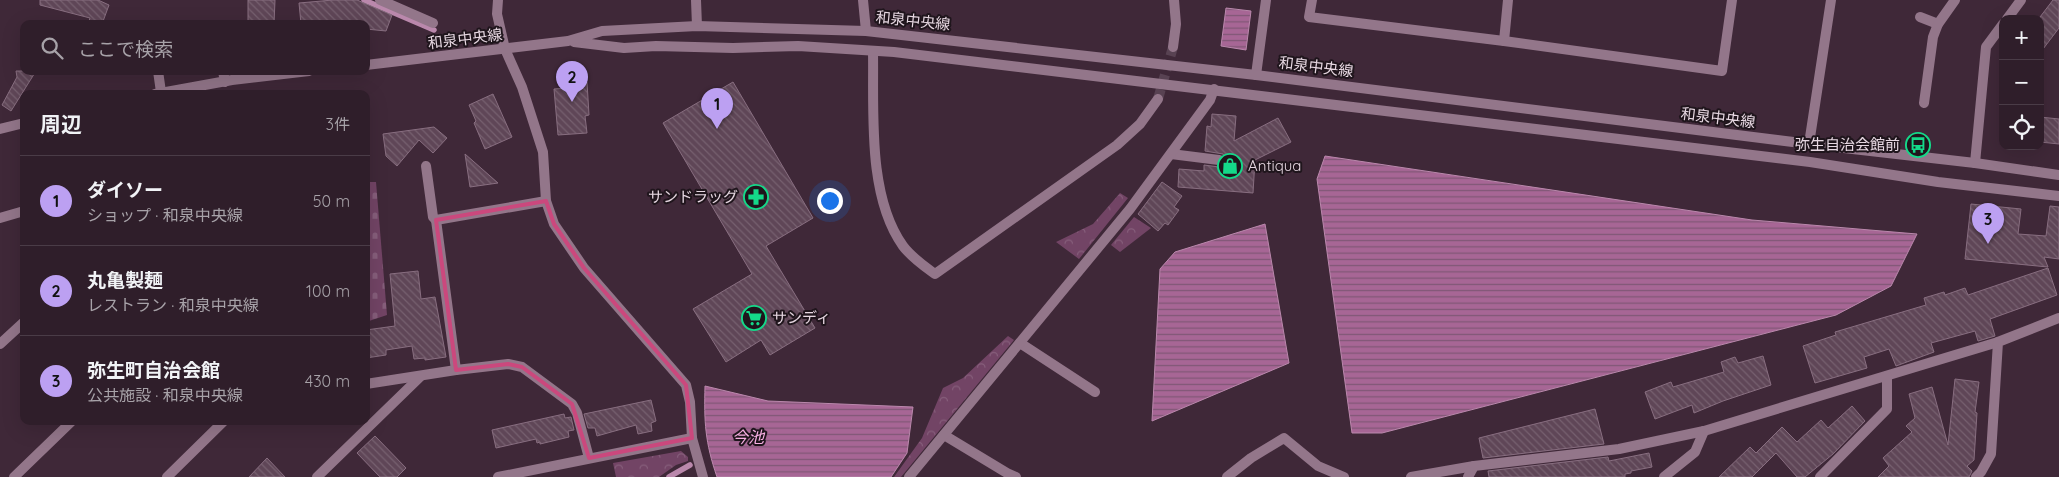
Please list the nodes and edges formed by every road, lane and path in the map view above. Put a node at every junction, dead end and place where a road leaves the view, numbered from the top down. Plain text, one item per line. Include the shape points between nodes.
1 (380, 0) edge
2 (498, 0) edge
3 (696, 0) edge
4 (863, 0) edge
5 (1174, 0) edge
6 (1266, 0) edge
7 (1312, 0) edge
8 (1508, 0) edge
9 (1732, 0) edge
10 (1831, 0) edge
11 (1955, 0) edge
12 (2021, 0) edge
13 (2010, 15) edge
14 (1920, 17) dead end
15 (433, 23) dead end
16 (1938, 24) junction
17 (697, 26) junction
18 (1999, 29) edge
19 (866, 31) junction
20 (568, 41) junction
21 (1504, 41) junction
22 (1173, 46) tunnel mouth
23 (505, 49) junction
24 (873, 51) junction
25 (370, 65) edge
26 (158, 75) edge
27 (241, 75) edge
28 (1256, 75) junction
29 (224, 76) edge
30 (1214, 89) junction
31 (158, 90) edge
32 (170, 90) edge
33 (1158, 99) tunnel mouth
34 (1924, 103) dead end
35 (20, 124) edge
36 (0, 128) edge
37 (1810, 144) junction
38 (1171, 154) junction
39 (1219, 160) dead end
40 (1975, 163) junction
41 (426, 166) dead end
42 (2059, 175) edge
43 (2059, 196) edge
44 (546, 201) junction
45 (20, 212) edge
46 (0, 218) edge
47 (436, 220) junction
48 (2059, 318) edge
49 (20, 326) edge
50 (1998, 342) junction
51 (1020, 343) junction
52 (0, 344) edge
53 (456, 370) junction
54 (421, 376) junction
55 (1887, 376) junction
56 (370, 383) edge
57 (1095, 392) dead end
58 (68, 425) edge
59 (220, 425) edge
60 (1704, 431) junction
61 (944, 435) junction
62 (692, 438) junction
63 (589, 458) junction
64 (1474, 466) junction
65 (1010, 476) edge
66 (14, 477) edge
67 (167, 477) edge
68 (317, 477) edge
69 (498, 477) edge
70 (703, 477) edge
71 (909, 477) edge
72 (1227, 477) edge
73 (1344, 477) edge
74 (1411, 477) edge
75 (1468, 477) edge
76 (1664, 477) edge
77 (1820, 477) edge
78 (1976, 477) edge

1 - 15 street
2 - 23 street via 497,14
3 - 17 street
4 - 19 street
5 - 22 street via 1176,24
6 - 28 street
7 - 21 street via 1310,17
8 - 21 street
9 - 21 street via 1722,71
10 - 37 street
11 - 16 street
12 - 13 street
14 - 16 street
16 - 34 street via 1933,37
17 - 19 street, 和泉中央線
17 - 20 street, 和泉中央線 via 602,32
18 - 40 street via 1986,47
19 - 28 street, 和泉中央線
20 - 23 street, 和泉中央線
20 - 24 street, 和泉中央線 via 624,48 798,46
23 - 25 street, 和泉中央線
23 - 44 street via 522,87 543,152
24 - 30 street, 和泉中央線
24 - 33 street via 879,186 892,225 904,247 935,274 1117,145 1140,124
26 - 31 street
27 - 29 street
28 - 37 street, 和泉中央線
29 - 32 street
30 - 38 street via 1210,100
30 - 43 street, 和泉中央線
35 - 36 street
37 - 40 street, 和泉中央線
38 - 39 street
38 - 51 street
40 - 42 street, 和泉中央線
41 - 47 street
44 - 47 street
44 - 62 street via 554,224 584,268 686,385
45 - 46 street
47 - 53 street
48 - 50 street
49 - 52 street
50 - 55 street
50 - 78 street via 1991,454
51 - 57 street
51 - 61 street
53 - 54 street
53 - 63 street via 508,364 522,367 572,404
54 - 56 street
54 - 68 street
55 - 60 street
55 - 77 street via 1887,410
58 - 66 street
59 - 67 street
60 - 64 street via 1619,449
60 - 76 street via 1695,452
61 - 65 street
61 - 71 street
62 - 63 street
62 - 70 street
63 - 69 street
64 - 74 street
64 - 75 street
72 - 73 street via 1284,438 1318,466

